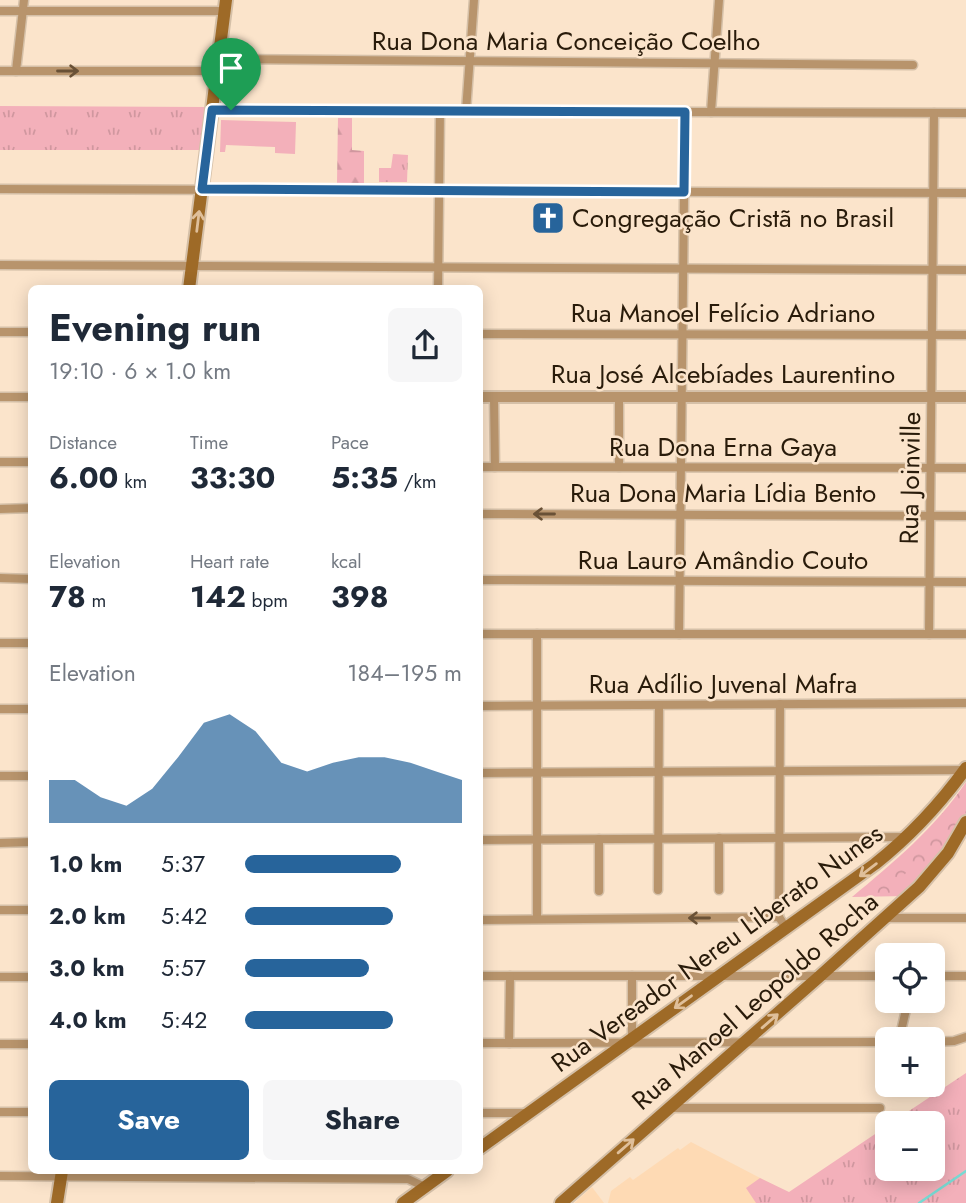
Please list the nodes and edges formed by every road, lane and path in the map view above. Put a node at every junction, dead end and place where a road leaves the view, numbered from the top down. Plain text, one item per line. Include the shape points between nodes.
1 (24, 0) edge
2 (474, 0) edge
3 (719, 0) edge
4 (225, 6) edge
5 (0, 11) edge
6 (23, 11) junction
7 (470, 61) junction
8 (714, 63) junction
9 (218, 65) junction
10 (913, 65) dead end
11 (0, 71) edge
12 (16, 71) junction
13 (212, 110) junction
14 (440, 111) junction
15 (466, 111) junction
16 (685, 112) junction
17 (710, 112) junction
18 (934, 113) junction
19 (966, 113) edge
20 (0, 189) edge
21 (202, 189) junction
22 (439, 191) junction
23 (684, 192) junction
24 (934, 192) junction
25 (966, 193) edge
26 (0, 265) edge
27 (192, 266) junction
28 (438, 267) junction
29 (684, 268) junction
30 (933, 270) junction
31 (966, 270) edge
32 (190, 285) edge
33 (438, 285) edge
34 (0, 332) edge
35 (28, 332) edge
36 (483, 334) edge
37 (683, 334) junction
38 (932, 335) junction
39 (966, 335) edge
40 (0, 397) edge
41 (28, 397) edge
42 (483, 397) edge
43 (495, 397) junction
44 (619, 397) junction
45 (682, 397) junction
46 (932, 397) junction
47 (966, 397) edge
48 (0, 462) edge
49 (28, 462) edge
50 (483, 467) edge
51 (495, 467) junction
52 (620, 467) junction
53 (681, 467) junction
54 (931, 468) junction
55 (966, 468) edge
56 (28, 508) edge
57 (0, 509) edge
58 (483, 514) edge
59 (680, 514) junction
60 (930, 515) junction
61 (966, 516) edge
62 (0, 579) edge
63 (28, 579) edge
64 (483, 580) edge
65 (680, 581) junction
66 (930, 582) junction
67 (966, 582) edge
68 (483, 634) edge
69 (537, 634) junction
70 (679, 634) junction
71 (929, 634) junction
72 (966, 634) edge
73 (0, 643) edge
74 (28, 643) edge
75 (966, 703) edge
76 (659, 705) junction
77 (780, 705) junction
78 (483, 706) edge
79 (537, 706) junction
80 (0, 709) edge
81 (28, 709) edge
82 (965, 769) edge
83 (780, 771) junction
84 (537, 772) junction
85 (658, 772) junction
86 (483, 773) edge
87 (0, 776) edge
88 (28, 776) edge
89 (966, 822) edge
90 (962, 836) edge
91 (907, 837) junction
92 (658, 838) junction
93 (719, 838) junction
94 (779, 838) junction
95 (537, 839) junction
96 (598, 839) junction
97 (483, 840) edge
98 (28, 842) edge
99 (0, 843) edge
100 (658, 890) dead end
101 (719, 890) dead end
102 (598, 891) dead end
103 (0, 910) edge
104 (28, 910) edge
105 (885, 918) junction
106 (966, 918) edge
107 (537, 919) junction
108 (483, 920) edge
109 (783, 923) junction
110 (0, 976) edge
111 (28, 976) edge
112 (483, 976) edge
113 (510, 976) junction
114 (632, 976) junction
115 (820, 976) junction
116 (875, 976) edge
117 (945, 976) edge
118 (966, 976) edge
119 (718, 977) junction
120 (966, 1037) edge
121 (628, 1041) junction
122 (945, 1041) edge
123 (875, 1042) edge
124 (483, 1043) edge
125 (509, 1043) junction
126 (744, 1043) junction
127 (0, 1044) edge
128 (28, 1044) edge
129 (669, 1108) junction
130 (880, 1108) dead end
131 (0, 1112) edge
132 (28, 1112) edge
133 (483, 1113) edge
134 (527, 1113) junction
135 (483, 1146) edge
136 (41, 1174) edge
137 (61, 1174) edge
138 (119, 1174) edge
139 (443, 1174) edge
140 (0, 1176) edge
141 (425, 1186) junction
142 (405, 1202) edge
143 (57, 1203) edge
144 (561, 1203) edge

1 - 6 street
2 - 7 street
3 - 8 street
4 - 6 street
4 - 9 main road
5 - 6 street
6 - 12 street
7 - 8 street, Rua Dona Maria Conceição Coelho
7 - 9 street, Rua Dona Maria Conceição Coelho
7 - 15 street
8 - 10 street, Rua Dona Maria Conceição Coelho
8 - 17 street
12 -> 9 street, Rua Dona Maria Conceição Coelho
9 - 13 main road
11 - 12 street, Rua Dona Maria Conceição Coelho
13 - 14 street
13 - 21 main road
14 - 15 street
14 - 22 street
15 - 16 street
16 - 17 street
16 - 23 street
17 - 18 street
18 - 19 street
18 - 24 street, Rua Joinville
20 - 21 street
21 - 22 street
27 -> 21 main road
22 - 23 street
22 - 28 street
23 - 24 street
23 - 29 street
24 - 25 street
24 - 30 street, Rua Joinville
26 - 27 street
27 - 28 street
27 - 32 main road
28 - 29 street
28 - 33 street
29 - 30 street
29 - 37 street
30 - 31 street
30 - 38 street, Rua Joinville
34 - 35 street
36 - 37 street, Rua Manoel Felício Adriano
37 - 38 street, Rua Manoel Felício Adriano
37 - 45 street
38 - 39 street, Rua Manoel Felício Adriano
38 - 46 street, Rua Joinville
40 - 41 street
42 - 43 street, Rua José Alcebíades Laurentino
43 - 44 street, Rua José Alcebíades Laurentino
43 - 51 street
44 - 45 street, Rua José Alcebíades Laurentino
44 - 52 street
45 - 46 street, Rua José Alcebíades Laurentino
45 - 53 street
46 - 47 street, Rua José Alcebíades Laurentino
46 - 54 street, Rua Joinville
48 - 49 street
50 - 51 street, Rua Dona Erna Gaya
51 - 52 street, Rua Dona Erna Gaya
52 - 53 street, Rua Dona Erna Gaya
53 - 54 street, Rua Dona Erna Gaya
53 - 59 street
54 - 55 street, Rua Dona Erna Gaya
54 - 60 street, Rua Joinville
56 - 57 street
59 -> 58 street, Rua Dona Maria Lídia Bento
59 - 60 street, Rua Dona Maria Lídia Bento
59 - 65 street
60 - 61 street, Rua Dona Maria Lídia Bento
60 - 66 street, Rua Joinville
62 - 63 street
64 - 65 street, Rua Lauro Amândio Couto
65 - 66 street, Rua Lauro Amândio Couto
65 - 70 street
66 - 67 street, Rua Lauro Amândio Couto
66 - 71 street, Rua Joinville
68 - 69 street
69 - 70 street
69 - 79 street
70 - 71 street
71 - 72 street
73 - 74 street
75 - 77 street, Rua Adílio Juvenal Mafra
76 - 77 street, Rua Adílio Juvenal Mafra
76 - 79 street, Rua Adílio Juvenal Mafra
76 - 85 street
77 - 83 street
78 - 79 street, Rua Adílio Juvenal Mafra
79 - 84 street
80 - 81 street
82 - 83 street
82 - 91 main road, Rua Vereador Nereu Liberato Nunes
83 - 85 street
83 - 94 street
84 - 85 street
84 - 86 street
84 - 95 street
85 - 92 street
87 - 88 street
89 - 90 main road, Rua Manoel Leopoldo Rocha
90 - 105 main road, Rua Manoel Leopoldo Rocha via 919,887
91 - 94 street
91 -> 109 main road, Rua Vereador Nereu Liberato Nunes via 859,877
92 - 93 street
92 - 96 street
92 - 100 street
93 - 94 street
93 - 101 street
94 - 109 street
95 - 96 street
95 - 97 street
95 - 107 street
96 - 102 street
98 - 99 street
103 - 104 street
105 - 106 street
105 - 115 main road, Rua Manoel Leopoldo Rocha
107 - 108 street
109 -> 107 street
109 - 119 main road, Rua Vereador Nereu Liberato Nunes
110 - 111 street
112 - 113 street
113 - 114 street
113 - 125 street
114 - 119 street
114 - 121 street
115 - 116 street
115 - 119 street
126 -> 115 main road, Rua Manoel Leopoldo Rocha
117 - 118 street
119 -> 121 main road, Rua Vereador Nereu Liberato Nunes
120 - 122 street
121 - 125 street
121 - 126 street
121 - 134 main road, Rua Vereador Nereu Liberato Nunes
123 - 126 street
124 - 125 street
126 - 129 main road, Rua Manoel Leopoldo Rocha
127 - 128 street
129 - 130 street
144 -> 129 main road, Rua Manoel Leopoldo Rocha
131 - 132 street
133 - 134 street
134 - 135 main road, Rua Vereador Nereu Liberato Nunes
136 - 140 street
137 - 143 main road
138 - 141 street via 408,1179
139 - 141 main road
141 - 142 main road

